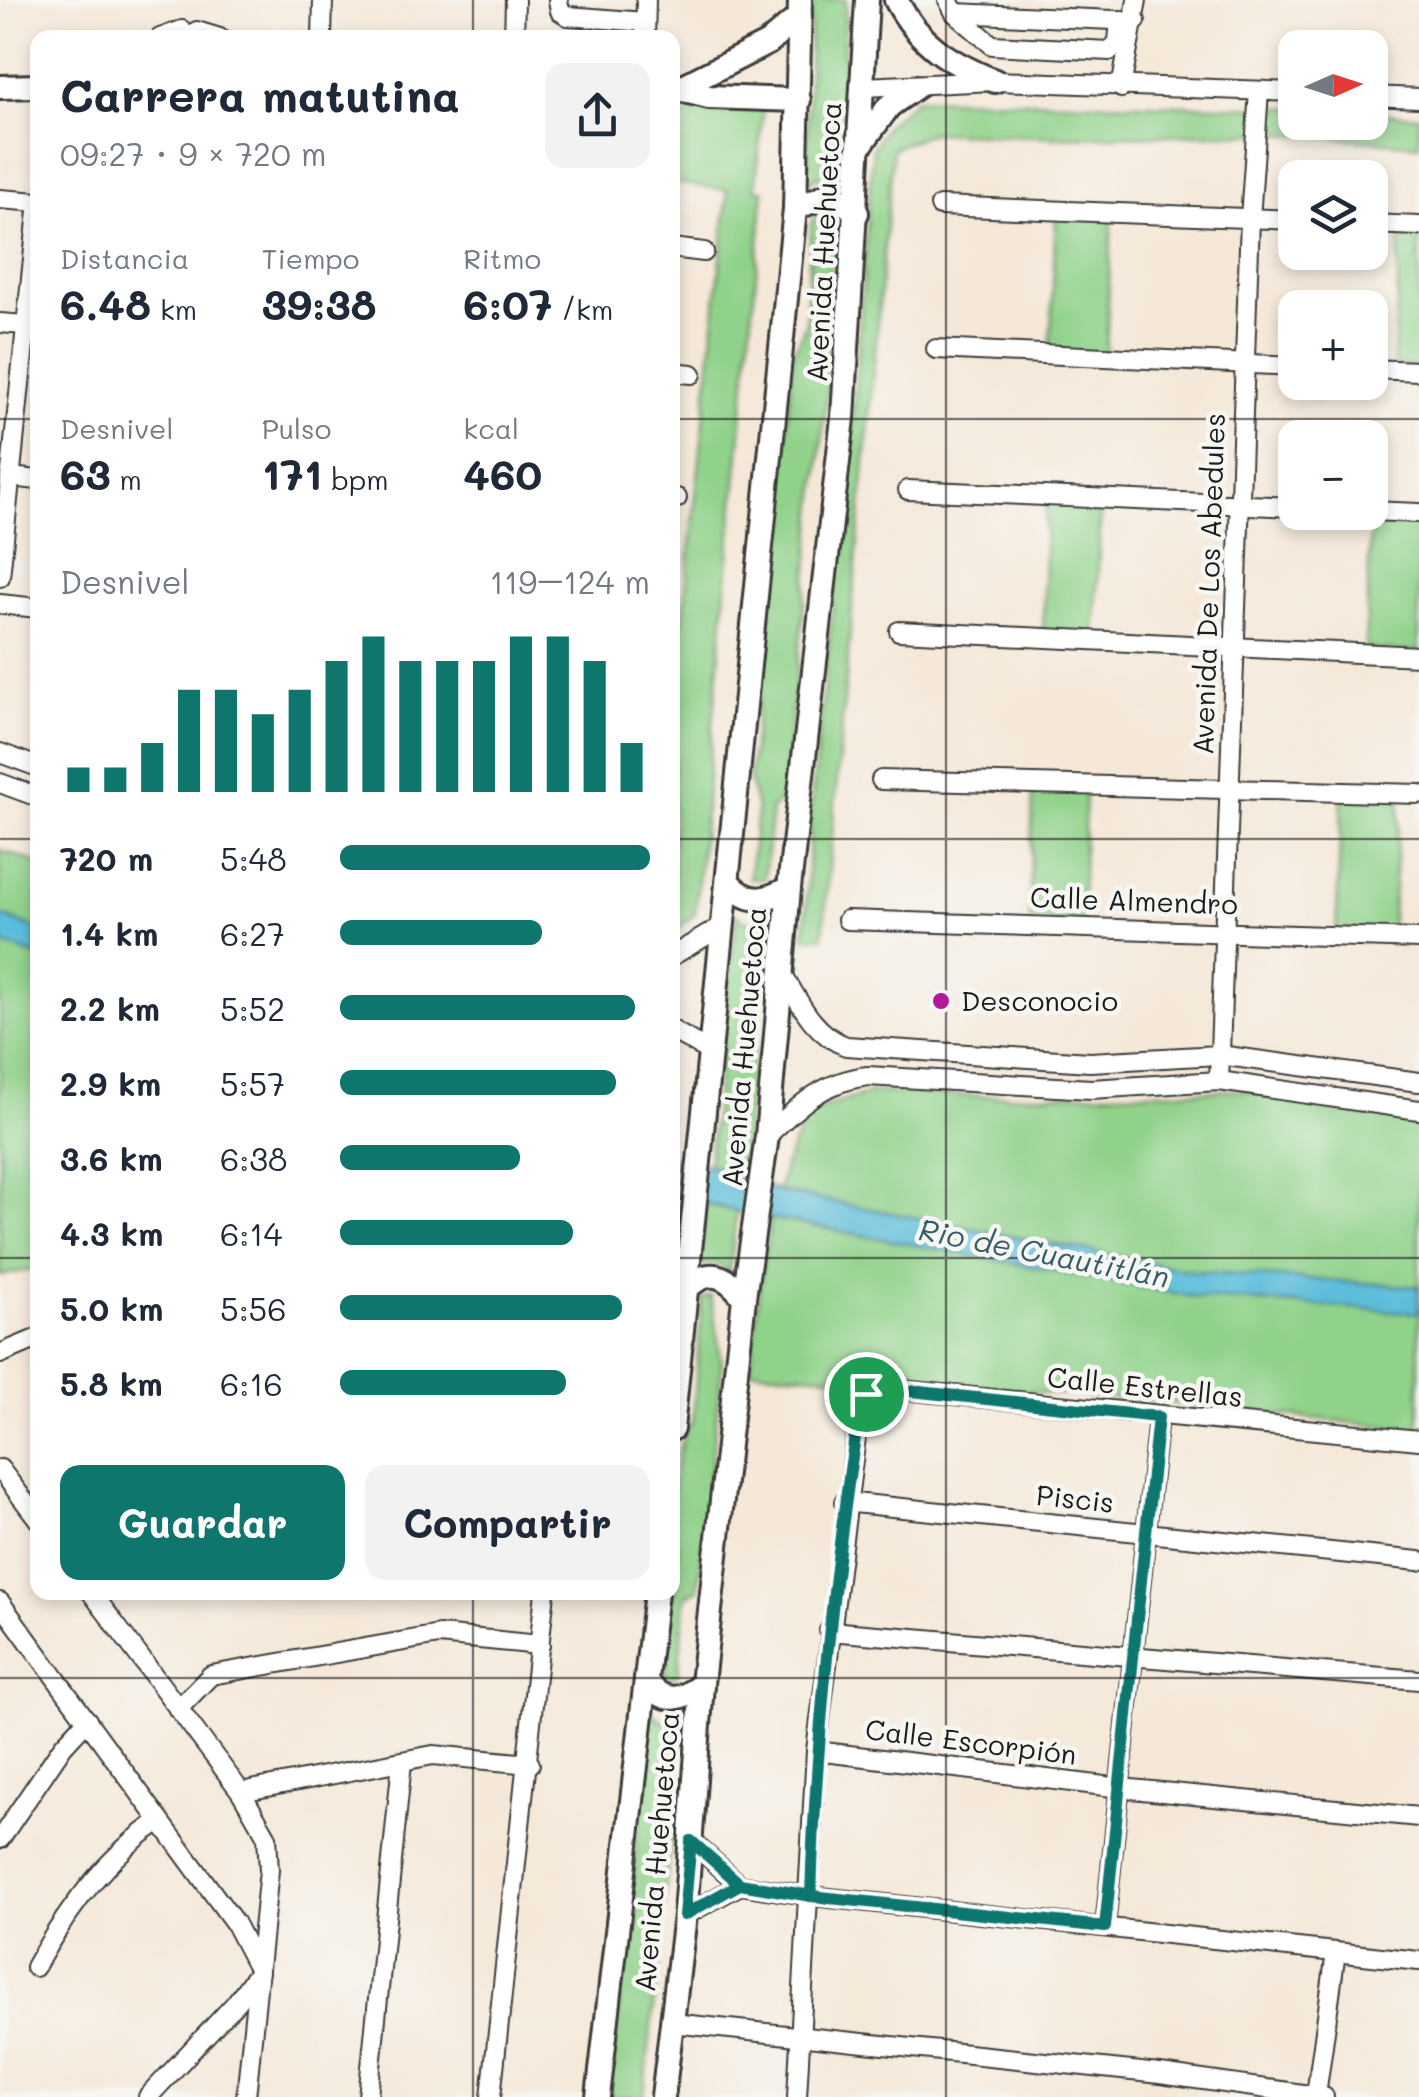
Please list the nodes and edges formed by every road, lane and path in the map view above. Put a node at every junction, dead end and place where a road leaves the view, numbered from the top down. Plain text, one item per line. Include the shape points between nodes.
1 (324, 0) edge
2 (515, 0) edge
3 (558, 0) edge
4 (646, 0) edge
5 (867, 0) edge
6 (896, 0) edge
7 (1137, 0) edge
8 (952, 6) edge
9 (800, 8) edge
10 (1128, 20) junction
11 (322, 30) edge
12 (514, 30) edge
13 (644, 30) edge
14 (995, 81) junction
15 (30, 86) edge
16 (680, 86) edge
17 (0, 87) edge
18 (863, 87) junction
19 (916, 87) junction
20 (1121, 88) junction
21 (680, 89) edge
22 (1259, 90) junction
23 (1278, 91) edge
24 (1388, 96) edge
25 (1417, 96) edge
26 (798, 100) junction
27 (860, 146) junction
28 (0, 199) edge
29 (30, 201) edge
30 (940, 206) dead end
31 (795, 209) junction
32 (856, 213) junction
33 (1250, 218) junction
34 (1278, 219) edge
35 (1388, 225) edge
36 (1419, 226) edge
37 (680, 249) edge
38 (704, 252) dead end
39 (30, 282) edge
40 (0, 323) edge
41 (25, 325) junction
42 (936, 349) dead end
43 (30, 356) edge
44 (1246, 364) junction
45 (1278, 365) edge
46 (1388, 370) edge
47 (1419, 372) edge
48 (7, 445) edge
49 (10, 476) junction
50 (30, 479) edge
51 (908, 490) dead end
52 (1241, 505) junction
53 (1278, 507) edge
54 (1388, 511) edge
55 (1419, 512) edge
56 (0, 569) edge
57 (0, 577) edge
58 (0, 604) edge
59 (30, 607) edge
60 (899, 630) dead end
61 (1236, 650) junction
62 (1419, 656) edge
63 (0, 753) edge
64 (30, 764) edge
65 (881, 780) dead end
66 (0, 783) edge
67 (1227, 788) junction
68 (30, 794) edge
69 (1419, 794) edge
70 (730, 883) junction
71 (789, 888) junction
72 (847, 920) dead end
73 (724, 925) junction
74 (1222, 931) junction
75 (1419, 939) edge
76 (680, 951) edge
77 (782, 974) junction
78 (680, 1035) edge
79 (710, 1052) junction
80 (1219, 1055) junction
81 (1090, 1062) junction
82 (1219, 1081) junction
83 (1419, 1082) edge
84 (1092, 1089) junction
85 (1419, 1110) edge
86 (767, 1136) junction
87 (686, 1289) junction
88 (744, 1298) junction
89 (30, 1341) edge
90 (680, 1349) edge
91 (0, 1354) edge
92 (1158, 1417) junction
93 (1419, 1440) edge
94 (0, 1469) edge
95 (30, 1496) edge
96 (844, 1502) junction
97 (1145, 1535) junction
98 (1419, 1561) edge
99 (97, 1600) edge
100 (544, 1600) edge
101 (655, 1600) edge
102 (0, 1602) edge
103 (829, 1632) junction
104 (540, 1645) junction
105 (1134, 1660) junction
106 (1419, 1680) edge
107 (647, 1682) junction
108 (702, 1684) junction
109 (178, 1709) junction
110 (87, 1720) junction
111 (816, 1751) junction
112 (402, 1762) junction
113 (530, 1764) junction
114 (1121, 1788) junction
115 (241, 1792) junction
116 (1419, 1817) edge
117 (160, 1821) junction
118 (0, 1839) edge
119 (691, 1841) junction
120 (740, 1884) junction
121 (811, 1896) junction
122 (684, 1915) junction
123 (1105, 1927) junction
124 (1336, 1952) junction
125 (1419, 1961) edge
126 (35, 1967) dead end
127 (259, 1970) junction
128 (672, 2022) junction
129 (802, 2038) junction
130 (1320, 2096) edge
131 (148, 2097) edge
132 (246, 2097) edge
133 (368, 2097) edge
134 (491, 2097) edge
135 (598, 2097) edge
136 (663, 2097) edge
137 (797, 2097) edge

1 - 11 street
2 - 12 street
3 - 13 street via 568,16
4 - 13 street
5 - 18 main road, Avenida Huehuetoca
6 - 14 main road via 931,48
7 - 10 street
8 - 10 street
8 - 10 street via 992,45 1110,51
9 - 16 main road via 768,43
9 - 26 main road, Avenida Huehuetoca
10 - 20 street
14 - 19 street
14 - 20 street
15 - 17 main road
18 - 19 street
18 - 27 main road, Avenida Huehuetoca
19 - 27 main road via 889,106
20 - 22 street
21 - 26 main road via 709,97
22 - 23 street
22 - 33 street, Avenida De Los Abedules
24 - 25 street
26 - 31 main road, Avenida Huehuetoca
27 - 32 main road, Avenida Huehuetoca
28 - 29 street
30 - 33 street
31 - 32 main road via 826,195
31 - 70 main road, Avenida Huehuetoca
32 - 71 main road, Avenida Huehuetoca via 843,418
33 - 34 street
33 - 44 street, Avenida De Los Abedules
35 - 36 street
37 - 38 street
39 - 41 street
40 - 41 street
41 - 43 street
42 - 44 street
43 - 48 street
44 - 45 street
44 - 52 street, Avenida De Los Abedules
46 - 47 street
48 - 49 street
49 - 50 street
49 - 56 street
51 - 52 street
52 - 53 street
52 - 61 street, Avenida De Los Abedules
54 - 55 street
56 - 57 street
58 - 59 street
60 - 61 street
61 - 62 street
61 - 67 street, Avenida De Los Abedules
63 - 64 street
65 - 67 street
66 - 68 street
67 - 69 street
67 - 74 street, Avenida De Los Abedules
70 - 71 main road via 754,901
70 - 73 main road, Avenida Huehuetoca
71 - 77 main road, Avenida Huehuetoca
72 - 74 street, Calle Almendro
73 - 76 street
73 - 79 main road, Avenida Huehuetoca
74 - 75 street, Calle Almendro
74 - 80 street, Avenida De Los Abedules
77 - 81 street via 809,1018 846,1046
77 - 86 main road, Avenida Huehuetoca
78 - 79 street
79 - 87 main road, Avenida Huehuetoca
80 - 81 street
80 - 82 street, Avenida De Los Abedules
80 - 83 street
81 - 84 street
82 - 84 street
82 - 85 street
84 - 86 street via 860,1077 808,1097
86 - 88 main road, Avenida Huehuetoca
87 - 88 main road via 699,1277 717,1274
87 - 90 main road, Avenida Huehuetoca
88 - 108 main road, Avenida Huehuetoca
89 - 91 street
92 - 93 street, Calle Estrellas
92 - 96 street, Calle Estrellas via 882,1388 860,1404
92 - 97 street
94 - 95 street
96 - 97 street, Piscis
96 - 103 street
97 - 98 street, Piscis
97 - 105 street
99 - 109 street
100 - 104 street
101 - 107 main road, Avenida Huehuetoca
102 - 110 street
103 - 105 street
103 - 111 street
104 - 109 street via 438,1635 249,1668 211,1675
104 - 113 street
105 - 106 street
105 - 114 street
107 - 108 main road via 672,1700
107 - 135 main road, Avenida Huehuetoca
108 - 119 main road, Avenida Huehuetoca
109 - 115 street
110 - 117 street
110 - 118 street
111 - 114 street, Calle Escorpión
111 - 121 street
112 - 113 street via 433,1755
112 - 115 street
112 - 133 street
113 - 134 street
114 - 116 street, Calle Escorpión
114 - 123 street
115 - 127 street via 267,1837
117 - 126 street via 129,1841 69,1910
117 - 127 street via 234,1922
119 - 120 street
119 - 122 main road, Avenida Huehuetoca
120 - 121 street
120 - 122 street
121 - 123 street
121 - 129 street
122 - 128 main road, Avenida Huehuetoca
123 - 124 street
124 - 125 street
124 - 130 street
127 - 131 street
127 - 132 street
128 - 129 street
128 - 136 main road, Avenida Huehuetoca
129 - 130 street
129 - 137 street

